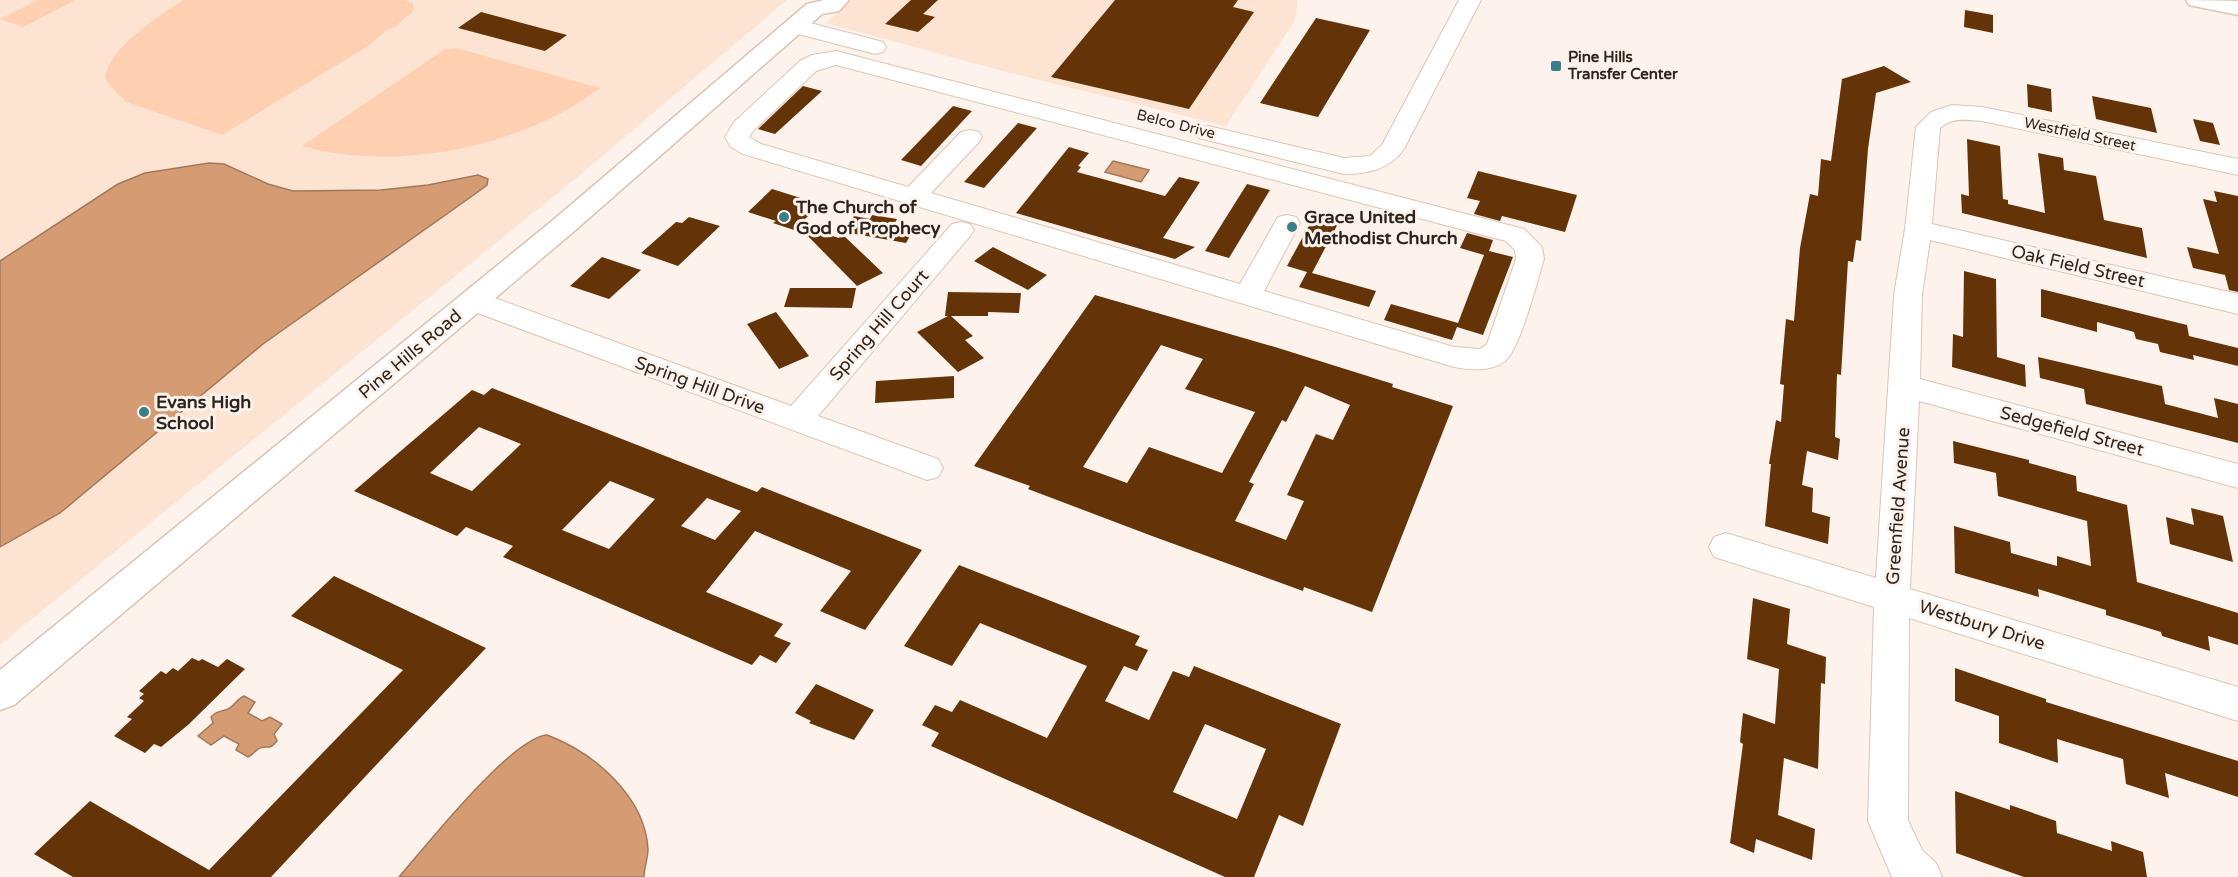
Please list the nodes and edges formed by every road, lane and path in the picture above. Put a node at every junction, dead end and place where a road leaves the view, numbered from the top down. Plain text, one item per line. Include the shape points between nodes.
1 (838, 0) edge
2 (1470, 0) edge
3 (2197, 0) edge
4 (814, 4) edge
5 (2238, 8) edge
6 (795, 26) junction
7 (1049, 102) junction
8 (1928, 127) joint
9 (970, 137) dead end
10 (2238, 167) edge
11 (913, 197) junction
12 (1287, 223) dead end
13 (1918, 229) junction
14 (961, 230) dead end
15 (1247, 296) junction
16 (474, 301) junction
17 (2238, 304) edge
18 (1905, 386) junction
19 (797, 420) junction
20 (927, 468) dead end
21 (2238, 476) edge
22 (1726, 547) dead end
23 (1892, 598) junction
24 (0, 693) edge
25 (2238, 704) edge
26 (1921, 877) edge

1 - 4 main road, Pine Hills Road via 831,6
2 - 7 street, Belco Drive via 1392,149 1369,164 1344,166
3 - 5 main road
4 - 6 main road, Pine Hills Road
6 - 7 street, Belco Drive
6 - 16 main road, Pine Hills Road
7 - 11 street via 827,58 808,66 737,137 752,149
7 - 15 street via 1507,232 1523,241 1530,252 1501,347 1491,358 1481,360 1454,357
8 - 10 street, Westfield Street via 1935,117 1949,111 1982,114
8 - 13 street, Greenfield Avenue
9 - 11 street
11 - 15 street
12 - 15 street
13 - 17 street, Oak Field Street
13 - 18 street, Greenfield Avenue via 1908,295
14 - 19 street, Spring Hill Court
16 - 19 street, Spring Hill Drive
16 - 24 main road, Pine Hills Road
18 - 21 street, Sedgefield Street
18 - 23 street, Greenfield Avenue
19 - 20 street, Spring Hill Drive
22 - 23 street, Westbury Drive
23 - 25 street, Westbury Drive
23 - 26 street, Greenfield Avenue via 1888,821 1907,864

